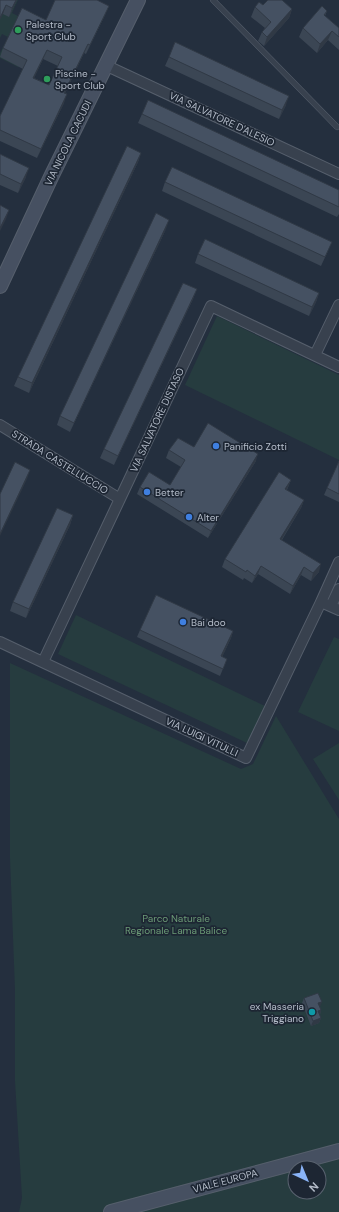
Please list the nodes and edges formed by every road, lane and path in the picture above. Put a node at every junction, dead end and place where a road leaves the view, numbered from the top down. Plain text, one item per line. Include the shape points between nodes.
1 (138, 0) edge
2 (213, 0) edge
3 (106, 65) junction
4 (337, 127) dead end
5 (339, 174) edge
6 (0, 286) edge
7 (339, 305) edge
8 (315, 355) junction
9 (339, 367) edge
10 (0, 425) edge
11 (120, 499) junction
12 (339, 562) edge
13 (339, 589) edge
14 (330, 606) edge
15 (0, 642) edge
16 (43, 662) junction
17 (339, 1151) edge
18 (111, 1212) edge

1 - 3 street, VIA NICOLA CACUDI
2 - 4 lane
3 - 5 street, VIA SALVATORE D'ALESIO
3 - 6 street, VIA NICOLA CACUDI
7 - 8 street
8 - 9 street, VIA SALVATORE DISTASO
8 - 11 street, VIA SALVATORE DISTASO via 211,306
10 - 11 street, STRADA CASTELLUCCIO
11 - 16 street, VIA SALVATORE DISTASO
12 - 14 street
13 - 14 street
14 - 16 street, VIA LUIGI VITULLI via 246,758
15 - 16 street, VIA LUIGI VITULLI
17 - 18 street, VIALE EUROPA

